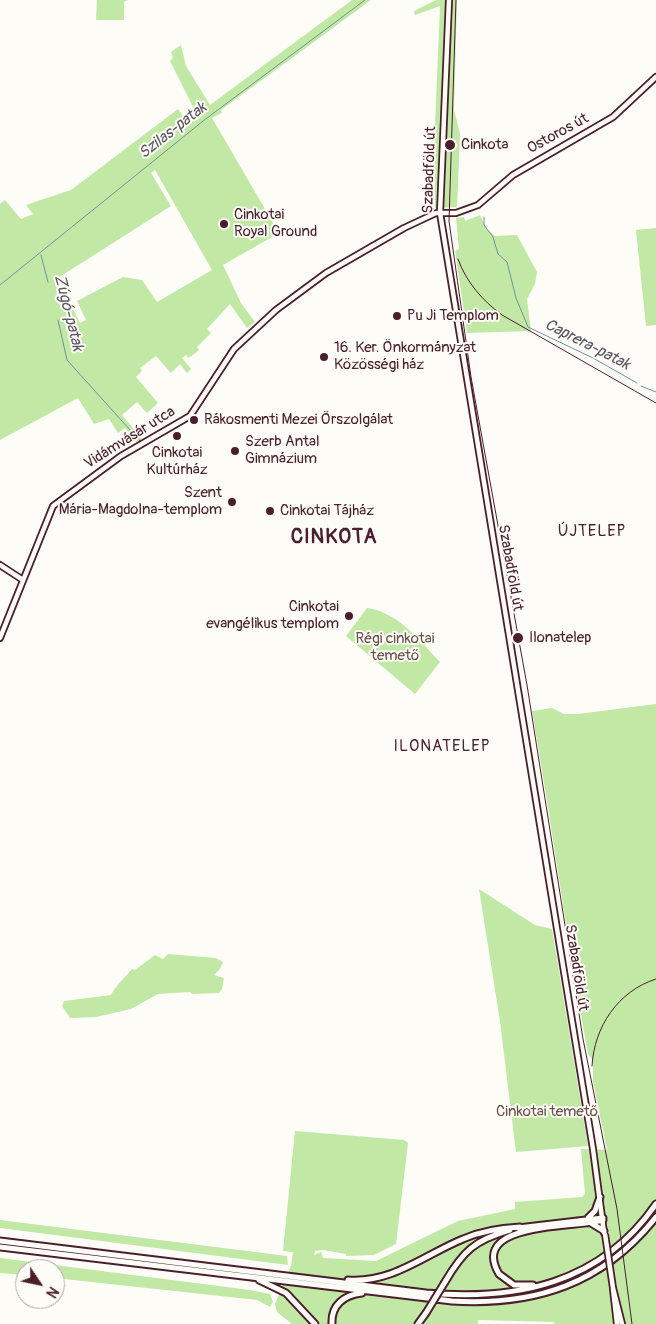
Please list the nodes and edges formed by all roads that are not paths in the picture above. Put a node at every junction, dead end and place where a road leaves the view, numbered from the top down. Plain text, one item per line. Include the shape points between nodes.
1 (449, 0) edge
2 (656, 77) edge
3 (440, 213) junction
4 (0, 565) edge
5 (23, 580) junction
6 (0, 638) edge
7 (600, 1197) junction
8 (656, 1204) edge
9 (656, 1217) edge
10 (603, 1219) junction
11 (589, 1221) junction
12 (522, 1229) junction
13 (604, 1233) junction
14 (0, 1241) edge
15 (0, 1247) edge
16 (232, 1275) junction
17 (333, 1282) junction
18 (554, 1282) junction
19 (613, 1288) junction
20 (380, 1293) junction
21 (315, 1324) edge
22 (332, 1324) edge
23 (418, 1324) edge
24 (618, 1324) edge
25 (622, 1324) edge

1 - 3 main road, Szabadföld út
2 - 3 main road, Ostoros út via 613,117 512,175 478,205 456,213
3 - 5 main road, Vidámvásár utca via 393,234 297,293 234,349 190,416 120,456 57,502 50,511
3 - 7 main road, Szabadföld út
4 - 5 main road
5 - 6 main road, Vidámvásár utca
7 - 10 main road, Szabadföld út
7 - 11 highway
8 - 18 highway via 616,1247 584,1269
9 - 20 highway via 606,1265 580,1281 536,1296 478,1302
10 - 11 highway
10 - 13 main road, Szabadföld út
11 - 12 highway
11 - 13 highway
12 - 17 highway via 473,1235 386,1276
12 - 18 highway via 498,1244 494,1256 497,1271 505,1280 518,1286
12 - 23 highway, bridge via 484,1238 469,1248
13 - 19 main road, Szabadföld út, bridge
14 - 17 highway
15 - 16 highway
16 - 20 highway
16 - 21 highway via 276,1286 291,1297
17 - 18 highway via 466,1296 512,1293
19 - 24 main road
19 - 25 main road
20 - 22 highway via 344,1298 334,1309

